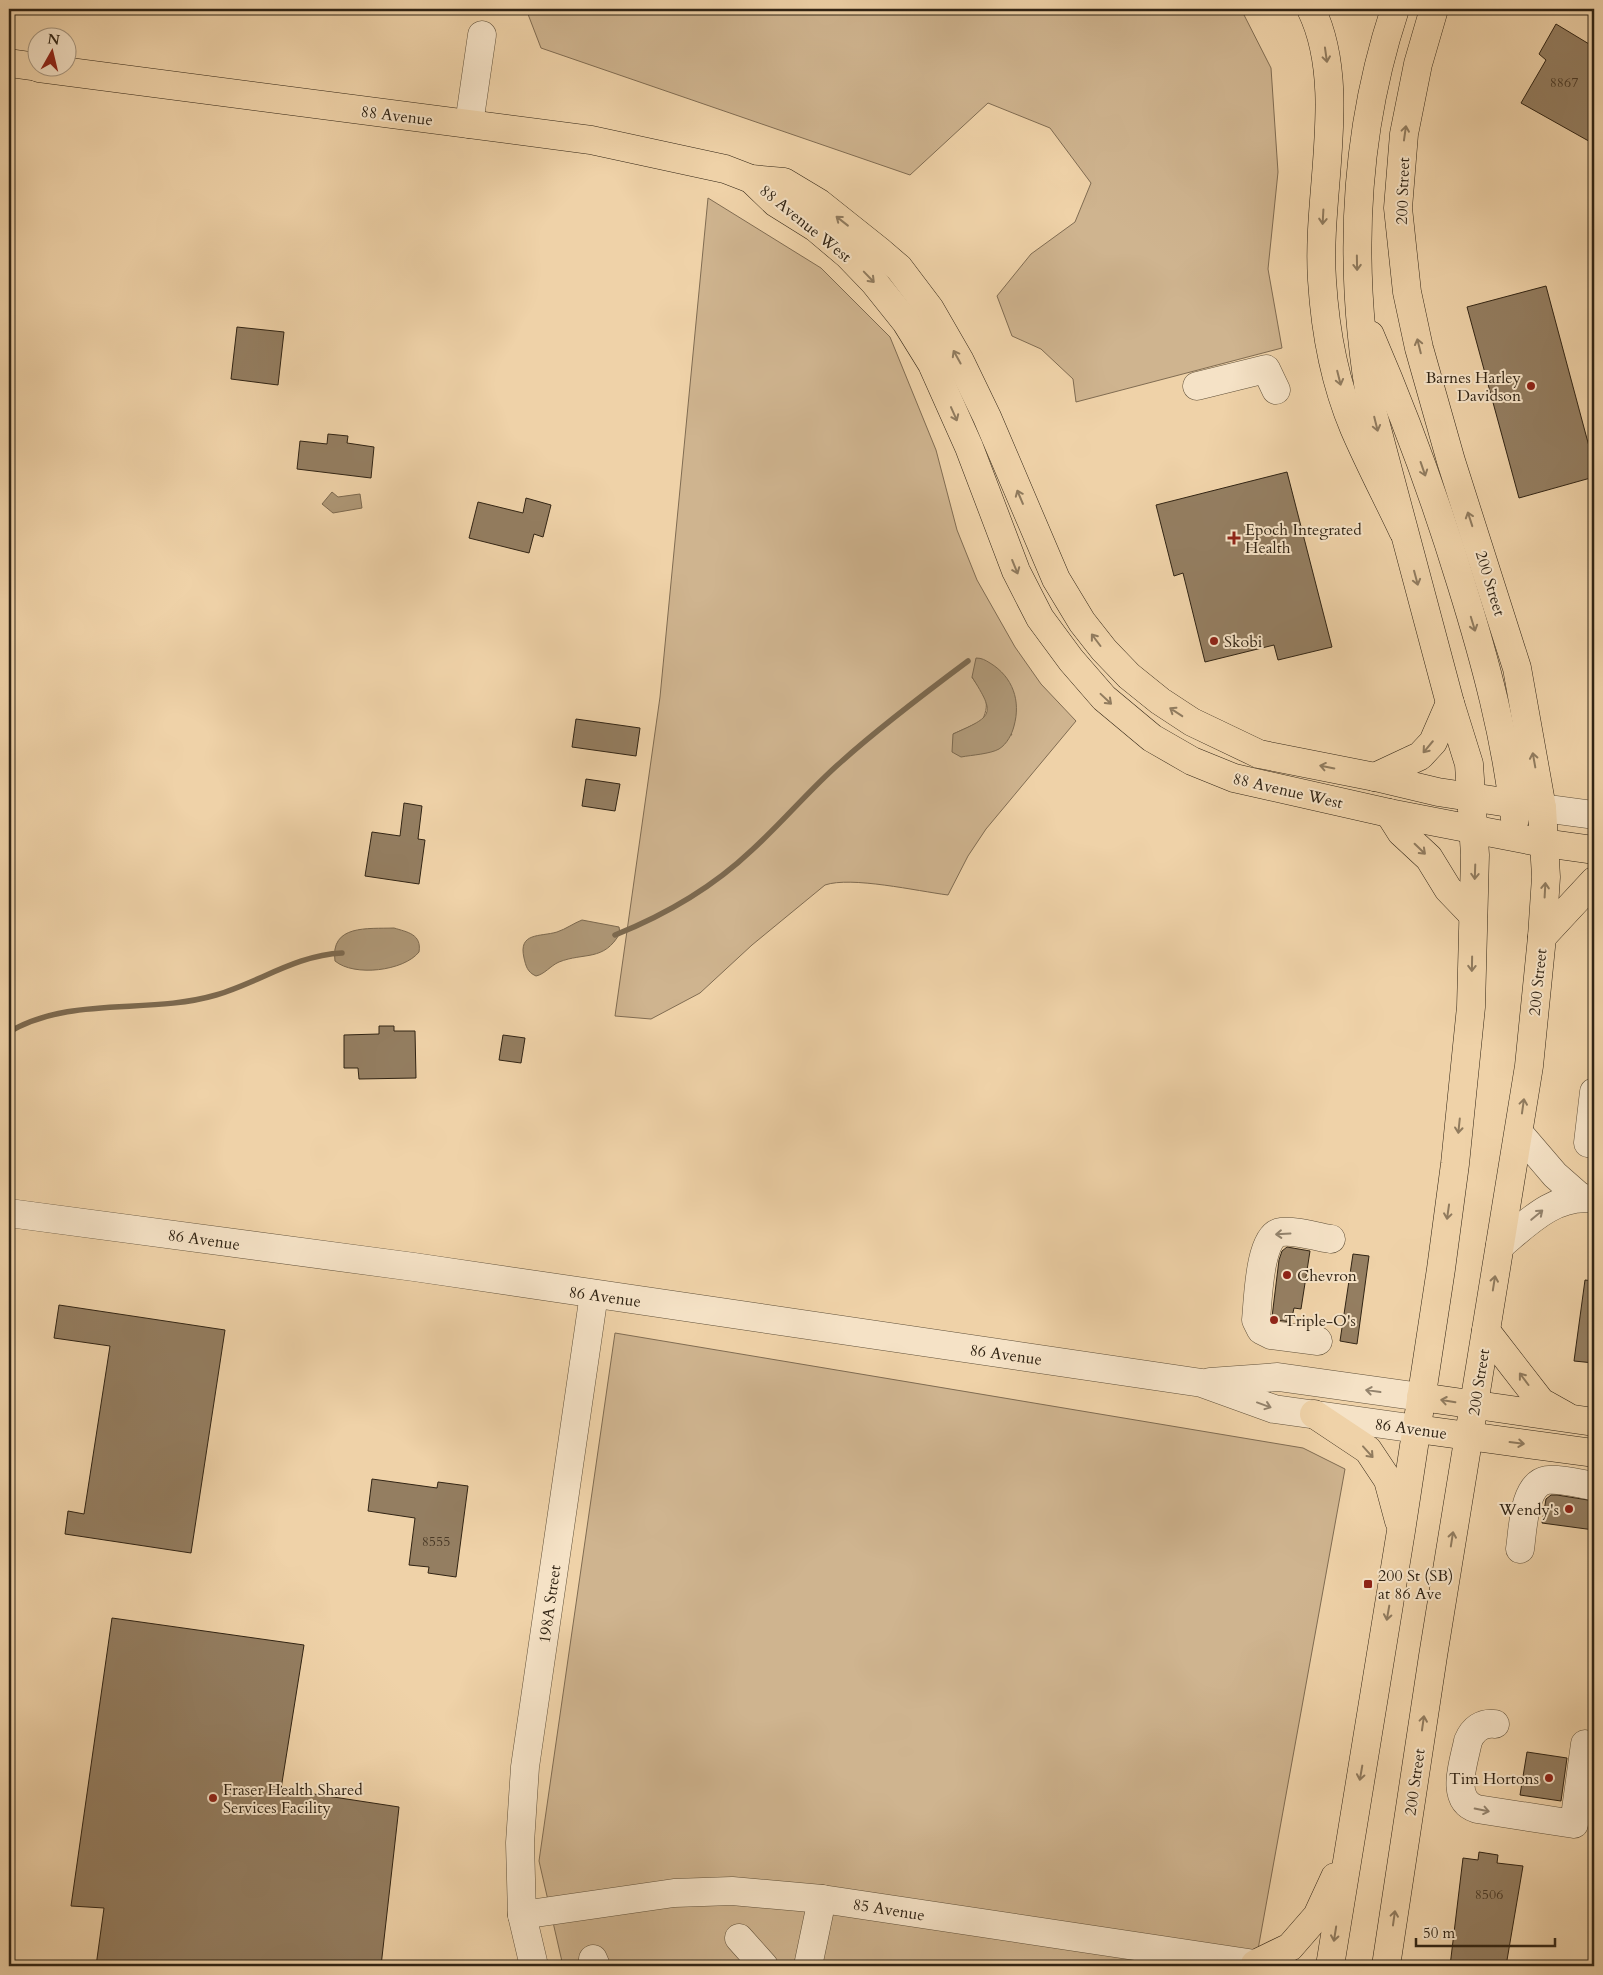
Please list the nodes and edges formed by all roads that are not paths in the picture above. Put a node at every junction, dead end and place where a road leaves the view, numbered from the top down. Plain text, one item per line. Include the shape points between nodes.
1 (1311, 9) edge
2 (1395, 9) edge
3 (1434, 9) edge
4 (482, 35) dead end
5 (9, 63) edge
6 (28, 66) edge
7 (78, 72) edge
8 (469, 124) junction
9 (751, 179) junction
10 (1359, 310) junction
11 (1197, 386) dead end
12 (1276, 390) dead end
13 (1403, 531) junction
14 (1450, 703) junction
15 (1375, 777) junction
16 (1472, 798) junction
17 (1513, 802) junction
18 (1542, 808) junction
19 (1389, 812) junction
20 (1594, 815) edge
21 (1475, 828) junction
22 (1517, 837) junction
23 (1544, 843) junction
24 (1594, 850) edge
25 (1594, 881) edge
26 (1473, 915) junction
27 (1542, 937) junction
28 (1594, 1092) edge
29 (1519, 1133) junction
30 (1588, 1143) dead end
31 (1587, 1198) edge
32 (9, 1212) edge
33 (1332, 1239) dead end
34 (1500, 1246) junction
35 (594, 1294) junction
36 (1486, 1331) junction
37 (1318, 1341) dead end
38 (1202, 1382) junction
39 (1421, 1398) junction
40 (1474, 1406) junction
41 (1314, 1414) junction
42 (1584, 1421) edge
43 (1417, 1429) junction
44 (1468, 1436) junction
45 (1594, 1453) edge
46 (1594, 1486) edge
47 (1402, 1530) junction
48 (1520, 1549) dead end
49 (1495, 1724) dead end
50 (1585, 1744) dead end
51 (1348, 1850) junction
52 (822, 1899) junction
53 (522, 1915) junction
54 (738, 1938) dead end
55 (1257, 1965) edge
56 (534, 1966) edge
57 (764, 1966) edge
58 (808, 1966) edge
59 (1330, 1966) edge
60 (1386, 1966) edge

1 -> 13 main road via 1325,48 1328,72 1321,247 1329,332 1354,427
2 -> 10 main road via 1377,73 1361,160 1356,218
18 -> 3 main road, 200 Street via 1517,668 1451,461 1407,292 1398,208 1404,134 1418,64
4 - 8 street
5 - 6 main road, 88 Avenue
7 - 8 main road, 88 Avenue
8 - 9 main road, 88 Avenue via 626,146 725,169
15 -> 9 main road, 88 Avenue West via 1259,754 1192,722 1128,676 1087,629 1056,579 960,361 930,309 899,268 819,203 784,182
9 -> 19 main road, 88 Avenue West via 776,203 816,228 848,255 906,322 936,373 969,447 1016,571 1040,618 1104,698 1152,738 1234,778
10 -> 13 main road via 1365,370
10 -> 17 main road via 1404,413 1449,546 1490,683
11 - 12 street via 1266,369
13 -> 14 main road
14 -> 15 main road via 1433,742 1420,756
14 - 16 main road via 1469,764
15 - 16 main road, 88 Avenue West
16 - 17 main road, 88 Avenue West
16 - 21 main road
17 - 18 main road, 88 Avenue West
17 - 22 main road
18 - 20 street, 88 Avenue West
18 - 23 main road, 200 Street
19 - 21 main road, 88 Avenue West
19 -> 26 main road via 1401,832 1429,858 1448,889
21 - 22 main road, 88 Avenue West
21 -> 26 main road
22 - 23 main road, 88 Avenue West
23 - 24 main road, 88 Avenue West
27 -> 23 main road, 200 Street via 1546,877
25 - 27 main road
26 -> 39 main road via 1471,1007 1455,1164
29 -> 27 main road, 200 Street
28 - 30 street
29 - 31 street via 1555,1176
29 - 34 main road, 200 Street
34 -> 31 street via 1544,1209
32 - 35 street, 86 Avenue
33 -> 37 street via 1280,1232 1271,1236 1264,1249 1256,1320 1261,1330 1271,1335
36 -> 34 main road, 200 Street
35 - 38 street, 86 Avenue
35 - 53 street, 198A Street via 525,1767 520,1843
36 - 40 main road, 200 Street
42 -> 36 main road via 1541,1402
39 -> 38 street, 86 Avenue via 1278,1377
38 -> 41 street, 86 Avenue via 1274,1409
40 -> 39 main road, 86 Avenue
39 - 43 main road
40 - 42 main road, 86 Avenue
40 - 44 main road, 200 Street
41 - 43 street, 86 Avenue
41 -> 47 main road via 1368,1450 1388,1480
43 - 44 main road, 86 Avenue
43 - 47 main road
44 -> 45 main road, 86 Avenue
60 -> 44 main road, 200 Street
46 - 48 street via 1548,1480 1540,1482 1527,1501
47 -> 51 main road
49 -> 50 street via 1482,1725 1471,1733 1468,1741 1460,1792 1466,1805 1477,1809 1574,1824
51 - 55 main road via 1316,1916 1290,1947
51 -> 59 main road
52 - 53 street, 85 Avenue via 732,1891 684,1893
52 - 55 street, 85 Avenue
52 - 58 street
53 - 56 street, 198A Street
54 - 57 street

